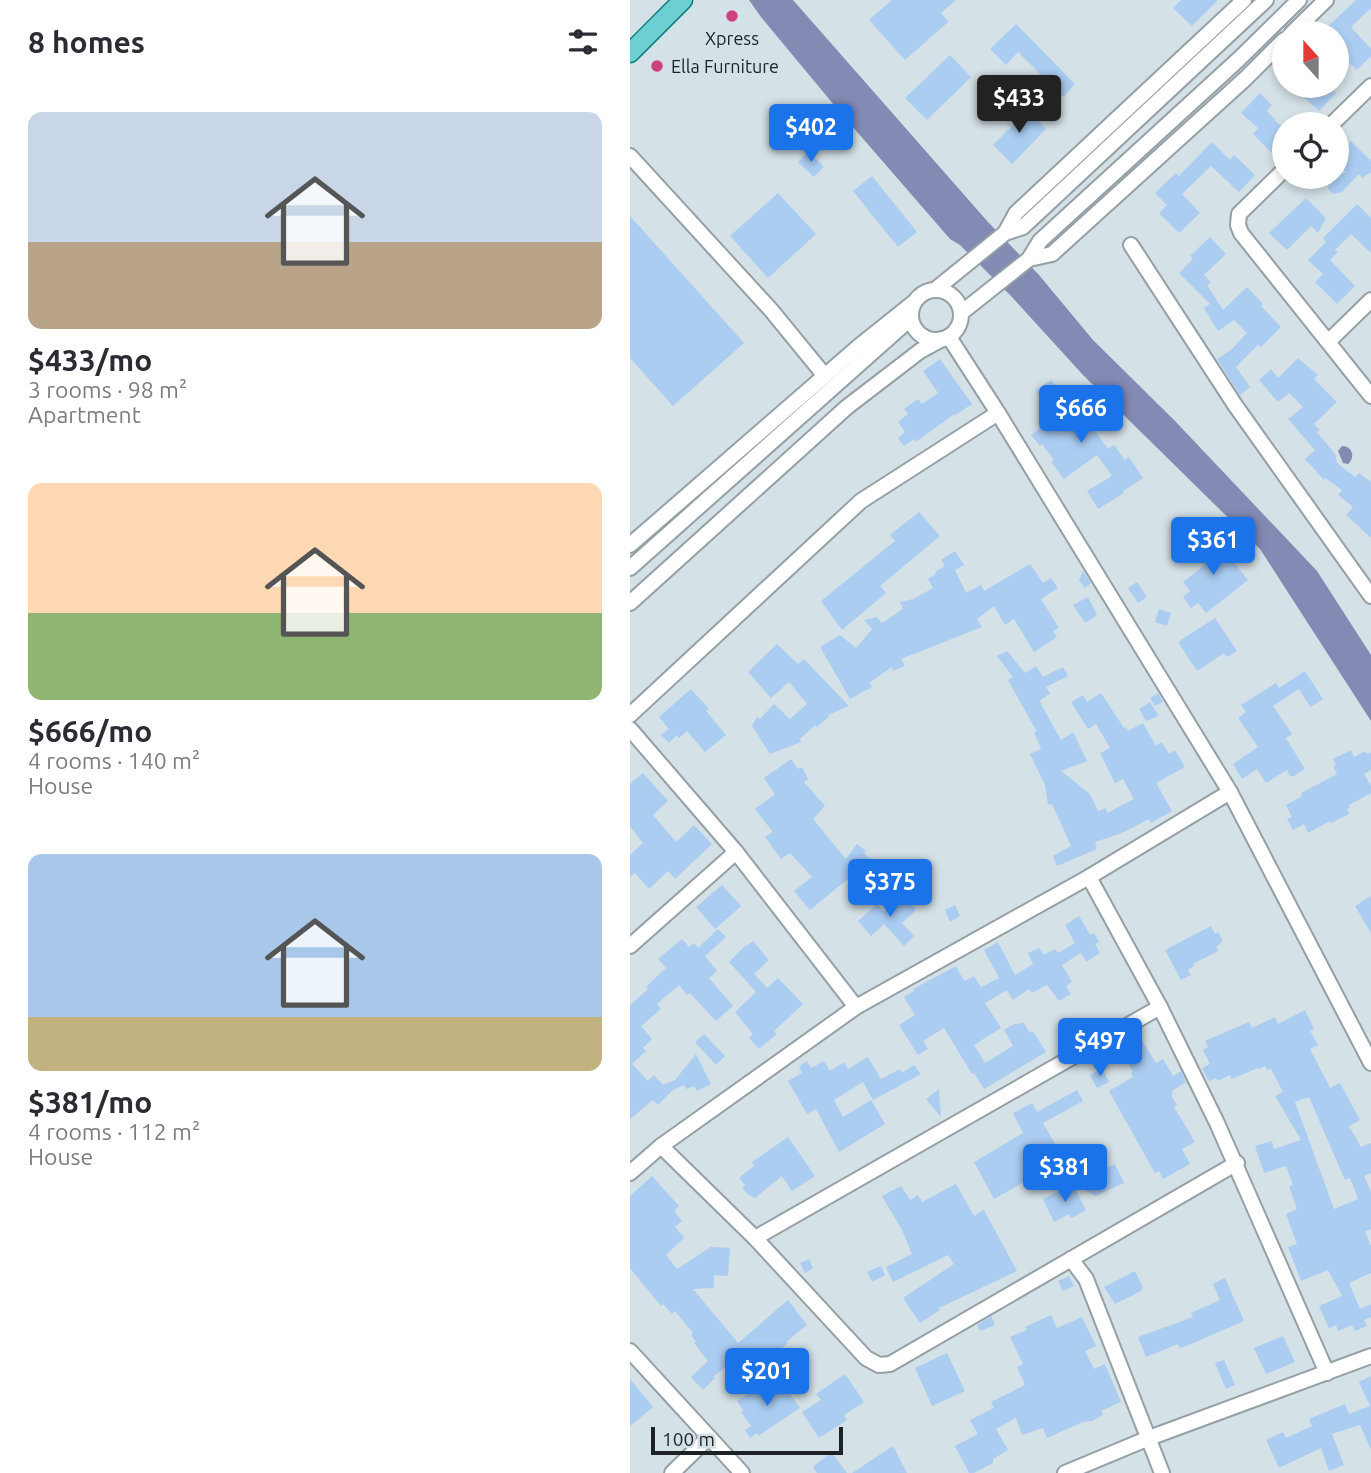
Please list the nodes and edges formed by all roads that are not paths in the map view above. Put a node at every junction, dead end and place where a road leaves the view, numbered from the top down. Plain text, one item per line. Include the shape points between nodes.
1 (683, 0) edge
2 (1244, 0) edge
3 (1266, 0) edge
4 (1298, 0) edge
5 (1326, 0) edge
6 (1304, 21) edge
7 (1272, 52) edge
8 (630, 53) edge
9 (1371, 86) edge
10 (1344, 112) edge
11 (630, 156) edge
12 (1272, 182) edge
13 (1004, 233) junction
14 (1131, 245) dead end
15 (1029, 259) junction
16 (936, 289) junction
17 (1371, 300) edge
18 (913, 303) junction
19 (961, 313) junction
20 (910, 319) junction
21 (945, 338) junction
22 (1329, 341) junction
23 (825, 376) junction
24 (1371, 396) edge
25 (998, 413) junction
26 (630, 545) edge
27 (630, 568) edge
28 (1371, 596) edge
29 (630, 603) edge
30 (630, 715) edge
31 (630, 729) edge
32 (1230, 792) junction
33 (736, 852) junction
34 (1088, 877) junction
35 (630, 946) edge
36 (856, 1007) junction
37 (1160, 1007) junction
38 (1371, 1063) edge
39 (661, 1146) junction
40 (1237, 1163) junction
41 (630, 1172) edge
42 (755, 1238) junction
43 (1072, 1259) junction
44 (630, 1351) edge
45 (1371, 1356) edge
46 (1327, 1373) junction
47 (709, 1437) junction
48 (1149, 1438) junction
49 (672, 1473) edge
50 (742, 1473) edge
51 (1065, 1473) edge
52 (1162, 1473) edge

1 - 8 main road
2 - 13 street via 1016,213
3 - 13 street via 1023,226
4 - 15 street via 1040,241
5 - 6 street
7 - 15 street via 1052,254
9 - 10 street
11 - 23 street
12 - 22 street via 1239,214 1238,225
13 - 16 street
14 - 28 street via 1235,405
15 - 19 street
16 - 18 street via 922,293
16 - 19 street via 951,294
17 - 22 street
18 - 20 street
18 - 23 street
19 - 21 street via 958,327
20 - 21 street via 918,333 933,340
20 - 27 street
21 - 25 street
21 - 29 street via 920,351 847,407
22 - 24 street
23 - 26 street
25 - 30 street via 861,501
25 - 32 street
31 - 33 street
32 - 34 street
32 - 38 street
33 - 35 street
33 - 36 street
34 - 36 street
34 - 37 street
36 - 39 street
37 - 40 street
37 - 42 street
39 - 41 street
39 - 42 street
40 - 43 street
40 - 46 street
42 - 43 street via 866,1358 879,1365 890,1364
43 - 48 street via 1086,1279
44 - 47 street
45 - 46 street
46 - 48 street
47 - 49 street
47 - 50 street
48 - 51 street
48 - 52 street

